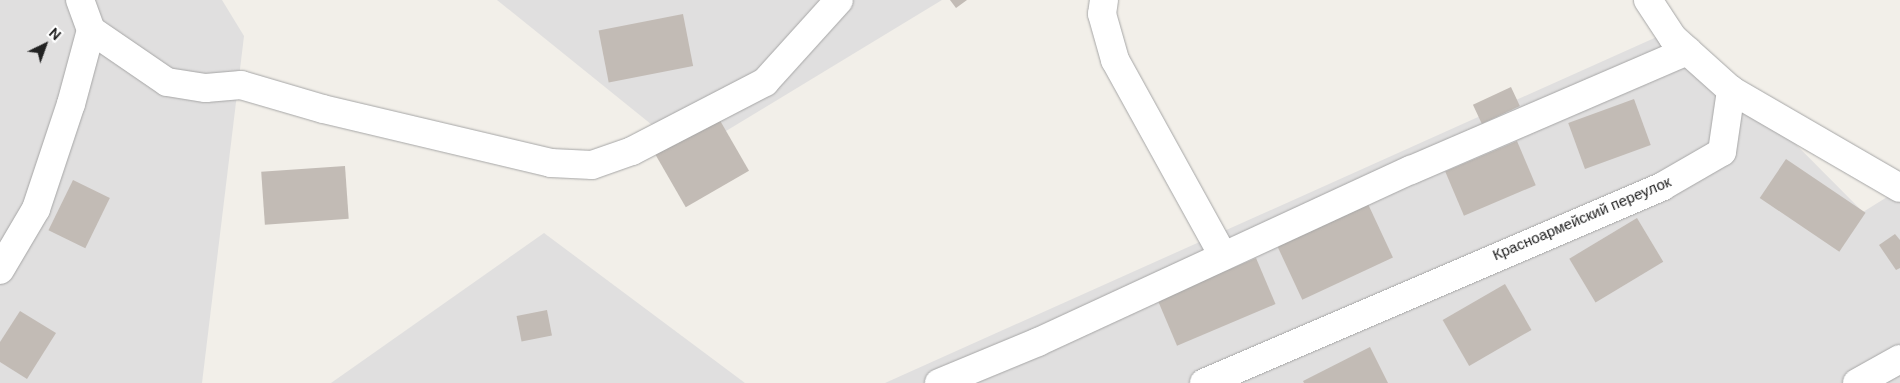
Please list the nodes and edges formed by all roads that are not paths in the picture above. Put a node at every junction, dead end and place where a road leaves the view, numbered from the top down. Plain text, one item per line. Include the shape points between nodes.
1 (80, 0) edge
2 (839, 0) edge
3 (1104, 0) edge
4 (1648, 0) edge
5 (91, 30) junction
6 (1687, 51) junction
7 (1731, 90) junction
8 (1900, 188) edge
9 (1223, 256) junction
10 (0, 270) edge
11 (1900, 358) edge
12 (939, 383) edge
13 (1204, 383) edge
14 (1857, 383) edge

1 - 5 street
2 - 5 street via 764,82 632,151 592,165 551,163 323,109 240,85 206,88 167,82
3 - 9 street via 1102,14 1115,60
4 - 6 street via 1672,38
5 - 10 street via 36,209
6 - 7 street
6 - 9 street via 1411,170
7 - 8 street
7 - 13 street, Красноармейский переулок via 1722,152 1663,186
9 - 12 street
11 - 14 street

